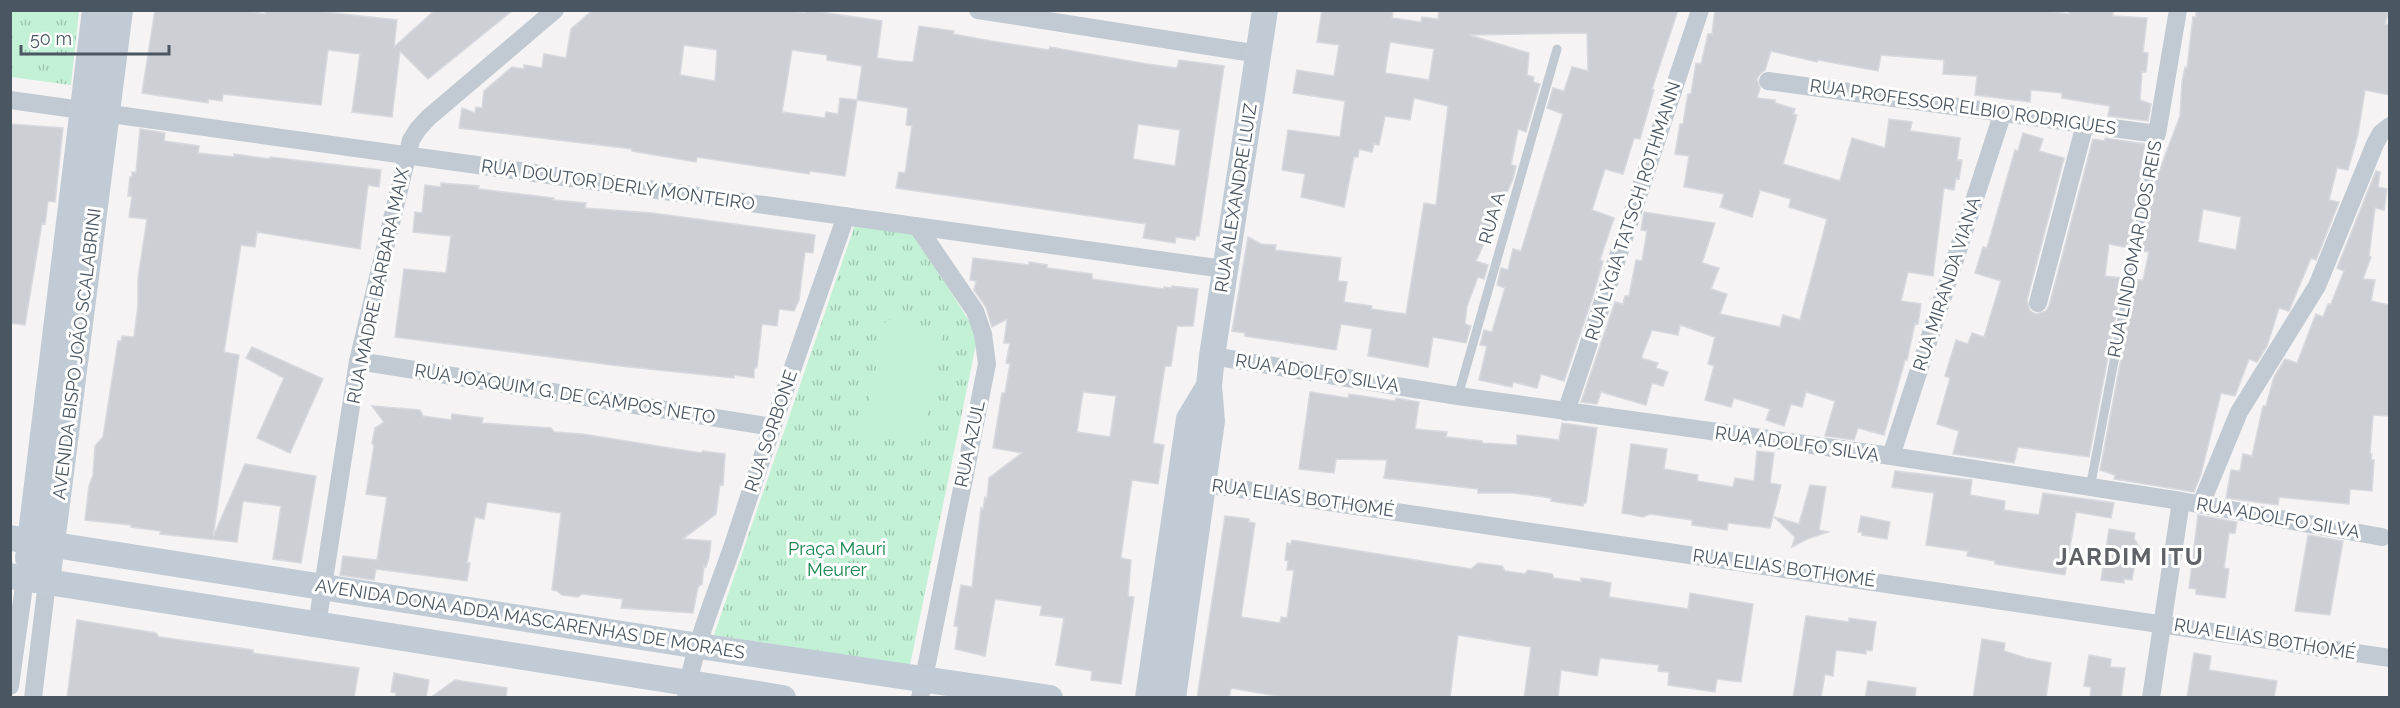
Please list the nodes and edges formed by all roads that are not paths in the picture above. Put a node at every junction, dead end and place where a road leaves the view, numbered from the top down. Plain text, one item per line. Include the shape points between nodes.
1 (95, 10) edge
2 (120, 10) edge
3 (555, 10) edge
4 (978, 10) edge
5 (1265, 10) edge
6 (1700, 10) edge
7 (2178, 10) edge
8 (1557, 49) dead end
9 (1259, 54) junction
10 (1768, 81) dead end
11 (10, 100) edge
12 (95, 112) junction
13 (2003, 112) junction
14 (2085, 124) junction
15 (2390, 126) edge
16 (2157, 134) junction
17 (406, 155) junction
18 (846, 216) junction
19 (917, 226) junction
20 (1224, 269) junction
21 (2038, 303) dead end
22 (1212, 356) junction
23 (358, 361) junction
24 (1458, 396) junction
25 (1566, 412) junction
26 (771, 427) junction
27 (1892, 456) junction
28 (1190, 482) junction
29 (2090, 488) junction
30 (2181, 501) junction
31 (2201, 504) junction
32 (2382, 537) dead end
33 (31, 541) edge
34 (27, 579) edge
35 (323, 587) junction
36 (2164, 624) junction
37 (317, 625) junction
38 (699, 646) junction
39 (2390, 658) edge
40 (10, 686) edge
41 (921, 688) edge
42 (687, 691) edge
43 (33, 698) edge
44 (783, 698) edge
45 (1050, 698) edge
46 (1148, 698) edge
47 (1173, 698) edge
48 (2151, 698) edge

1 - 12 main road, AVENIDA BISPO JOÃO SCALABRINI
2 - 12 main road, AVENIDA BISPO JOÃO SCALABRINI
3 - 17 street, RUA MADRE BARBARA MAIX via 428,118
4 - 9 street
5 - 9 main road, RUA ALEXANDRE LUIZ
6 - 25 street, RUA LYGIA TATSCH ROTHMANN
7 - 16 street, RUA LINDOMAR DOS REIS
8 - 24 lane, RUA A
9 - 20 main road, RUA ALEXANDRE LUIZ
10 - 13 street, RUA PROFESSOR ELBIO RODRIGUES
11 - 12 street, RUA DOUTOR DERLY MONTEIRO
12 - 17 street, RUA DOUTOR DERLY MONTEIRO
12 - 33 main road, AVENIDA BISPO JOÃO SCALABRINI
13 - 14 street, RUA PROFESSOR ELBIO RODRIGUES
13 - 27 street, RUA MIRANDA VIANA
14 - 16 street, RUA PROFESSOR ELBIO RODRIGUES
14 - 21 street
15 - 31 street via 2375,144 2317,286 2239,412
16 - 29 lane, RUA LINDOMAR DOS REIS
17 - 18 street, RUA DOUTOR DERLY MONTEIRO
17 - 23 street, RUA MADRE BARBARA MAIX
18 - 19 street, RUA DOUTOR DERLY MONTEIRO
18 - 26 street, RUA SORBONE
19 - 20 street, RUA DOUTOR DERLY MONTEIRO
19 - 41 street, RUA AZUL via 975,311 987,364
20 - 22 main road, RUA ALEXANDRE LUIZ
22 - 24 street, RUA ADOLFO SILVA
22 - 28 main road, RUA ALEXANDRE LUIZ via 1212,421
23 - 26 street, RUA JOAQUIM G. DE CAMPOS NETO
23 - 35 street, RUA MADRE BARBARA MAIX
24 - 25 street, RUA ADOLFO SILVA
25 - 27 street, RUA ADOLFO SILVA
26 - 38 street, RUA SORBONE
27 - 29 street, RUA ADOLFO SILVA
28 - 36 street, RUA ELIAS BOTHOMÉ
28 - 46 main road, RUA ALEXANDRE LUIZ
28 - 47 main road, RUA ALEXANDRE LUIZ
29 - 30 street, RUA ADOLFO SILVA
30 - 31 street, RUA ADOLFO SILVA
30 - 36 street
31 - 32 street, RUA ADOLFO SILVA
33 - 34 main road, AVENIDA BISPO JOÃO SCALABRINI
33 - 35 main road, AVENIDA DONA ADDA MASCARENHAS DE MORAES
34 - 37 main road
34 - 40 street, AVENIDA BISPO JOÃO SCALABRINI
34 - 43 street, AVENIDA BISPO JOÃO SCALABRINI
35 - 37 street, RUA MADRE BARBARA MAIX
35 - 38 main road, AVENIDA DONA ADDA MASCARENHAS DE MORAES
36 - 39 street, RUA ELIAS BOTHOMÉ
36 - 48 street
37 - 42 main road
38 - 41 main road, AVENIDA DONA ADDA MASCARENHAS DE MORAES
38 - 42 street, RUA SORBONE
41 - 45 main road, AVENIDA DONA ADDA MASCARENHAS DE MORAES
42 - 44 main road

